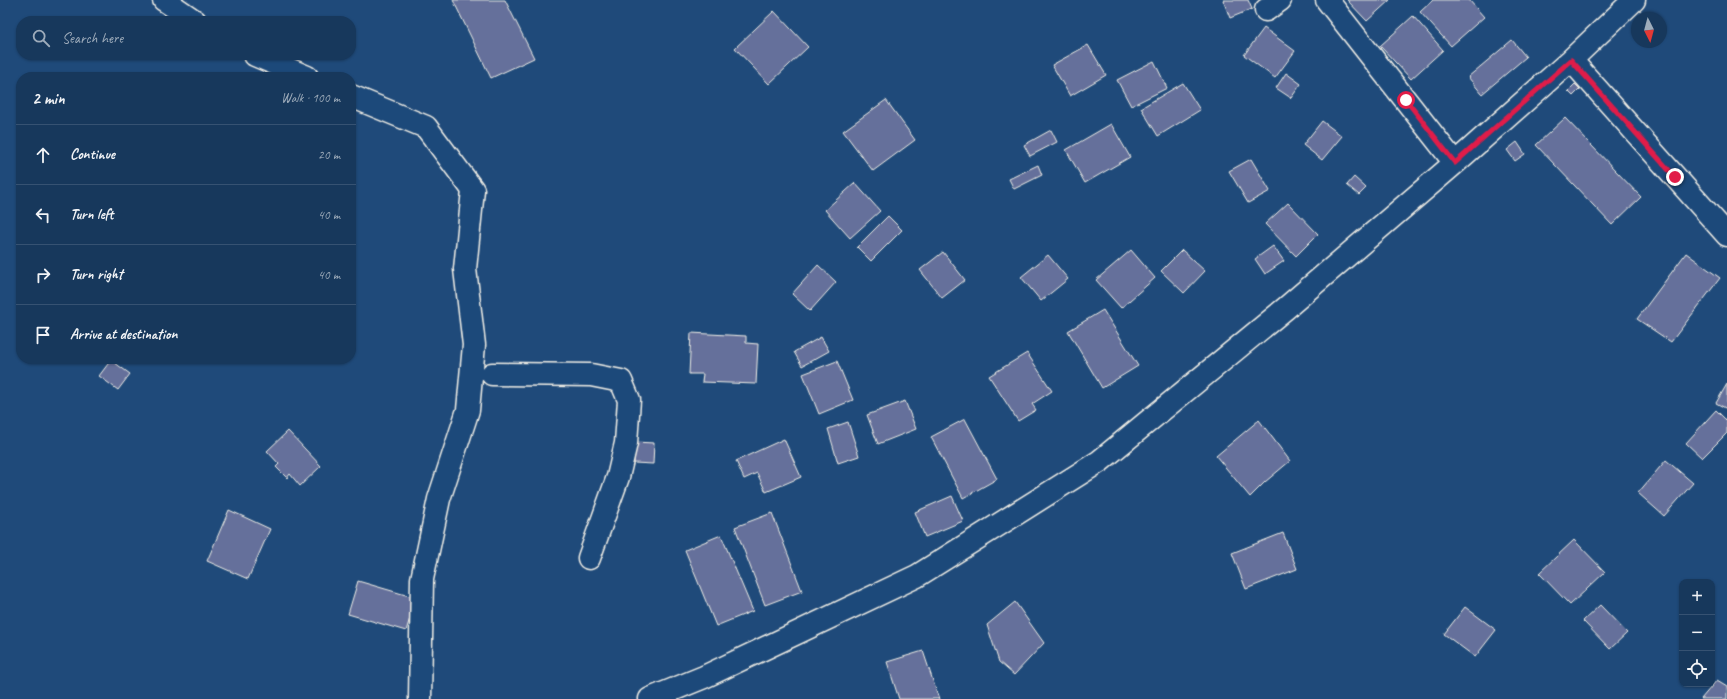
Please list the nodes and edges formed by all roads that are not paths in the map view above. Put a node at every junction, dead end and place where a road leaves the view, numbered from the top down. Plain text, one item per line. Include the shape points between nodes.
1 (164, 0) edge
2 (1327, 0) edge
3 (1634, 0) edge
4 (188, 16) edge
5 (266, 60) edge
6 (1571, 60) junction
7 (295, 72) edge
8 (356, 98) edge
9 (1455, 163) junction
10 (1727, 235) edge
11 (492, 374) dead end
12 (589, 558) dead end
13 (420, 699) edge
14 (650, 699) edge

1 - 4 street
2 - 9 street
3 - 6 street
5 - 7 street
6 - 9 street
6 - 10 street
8 - 13 street via 426,127 473,190 465,269 474,345 468,410 439,499 422,579
9 - 14 street via 1286,308 1100,461 916,576 704,677
11 - 12 street via 592,375 621,381 629,400 626,443 618,477

